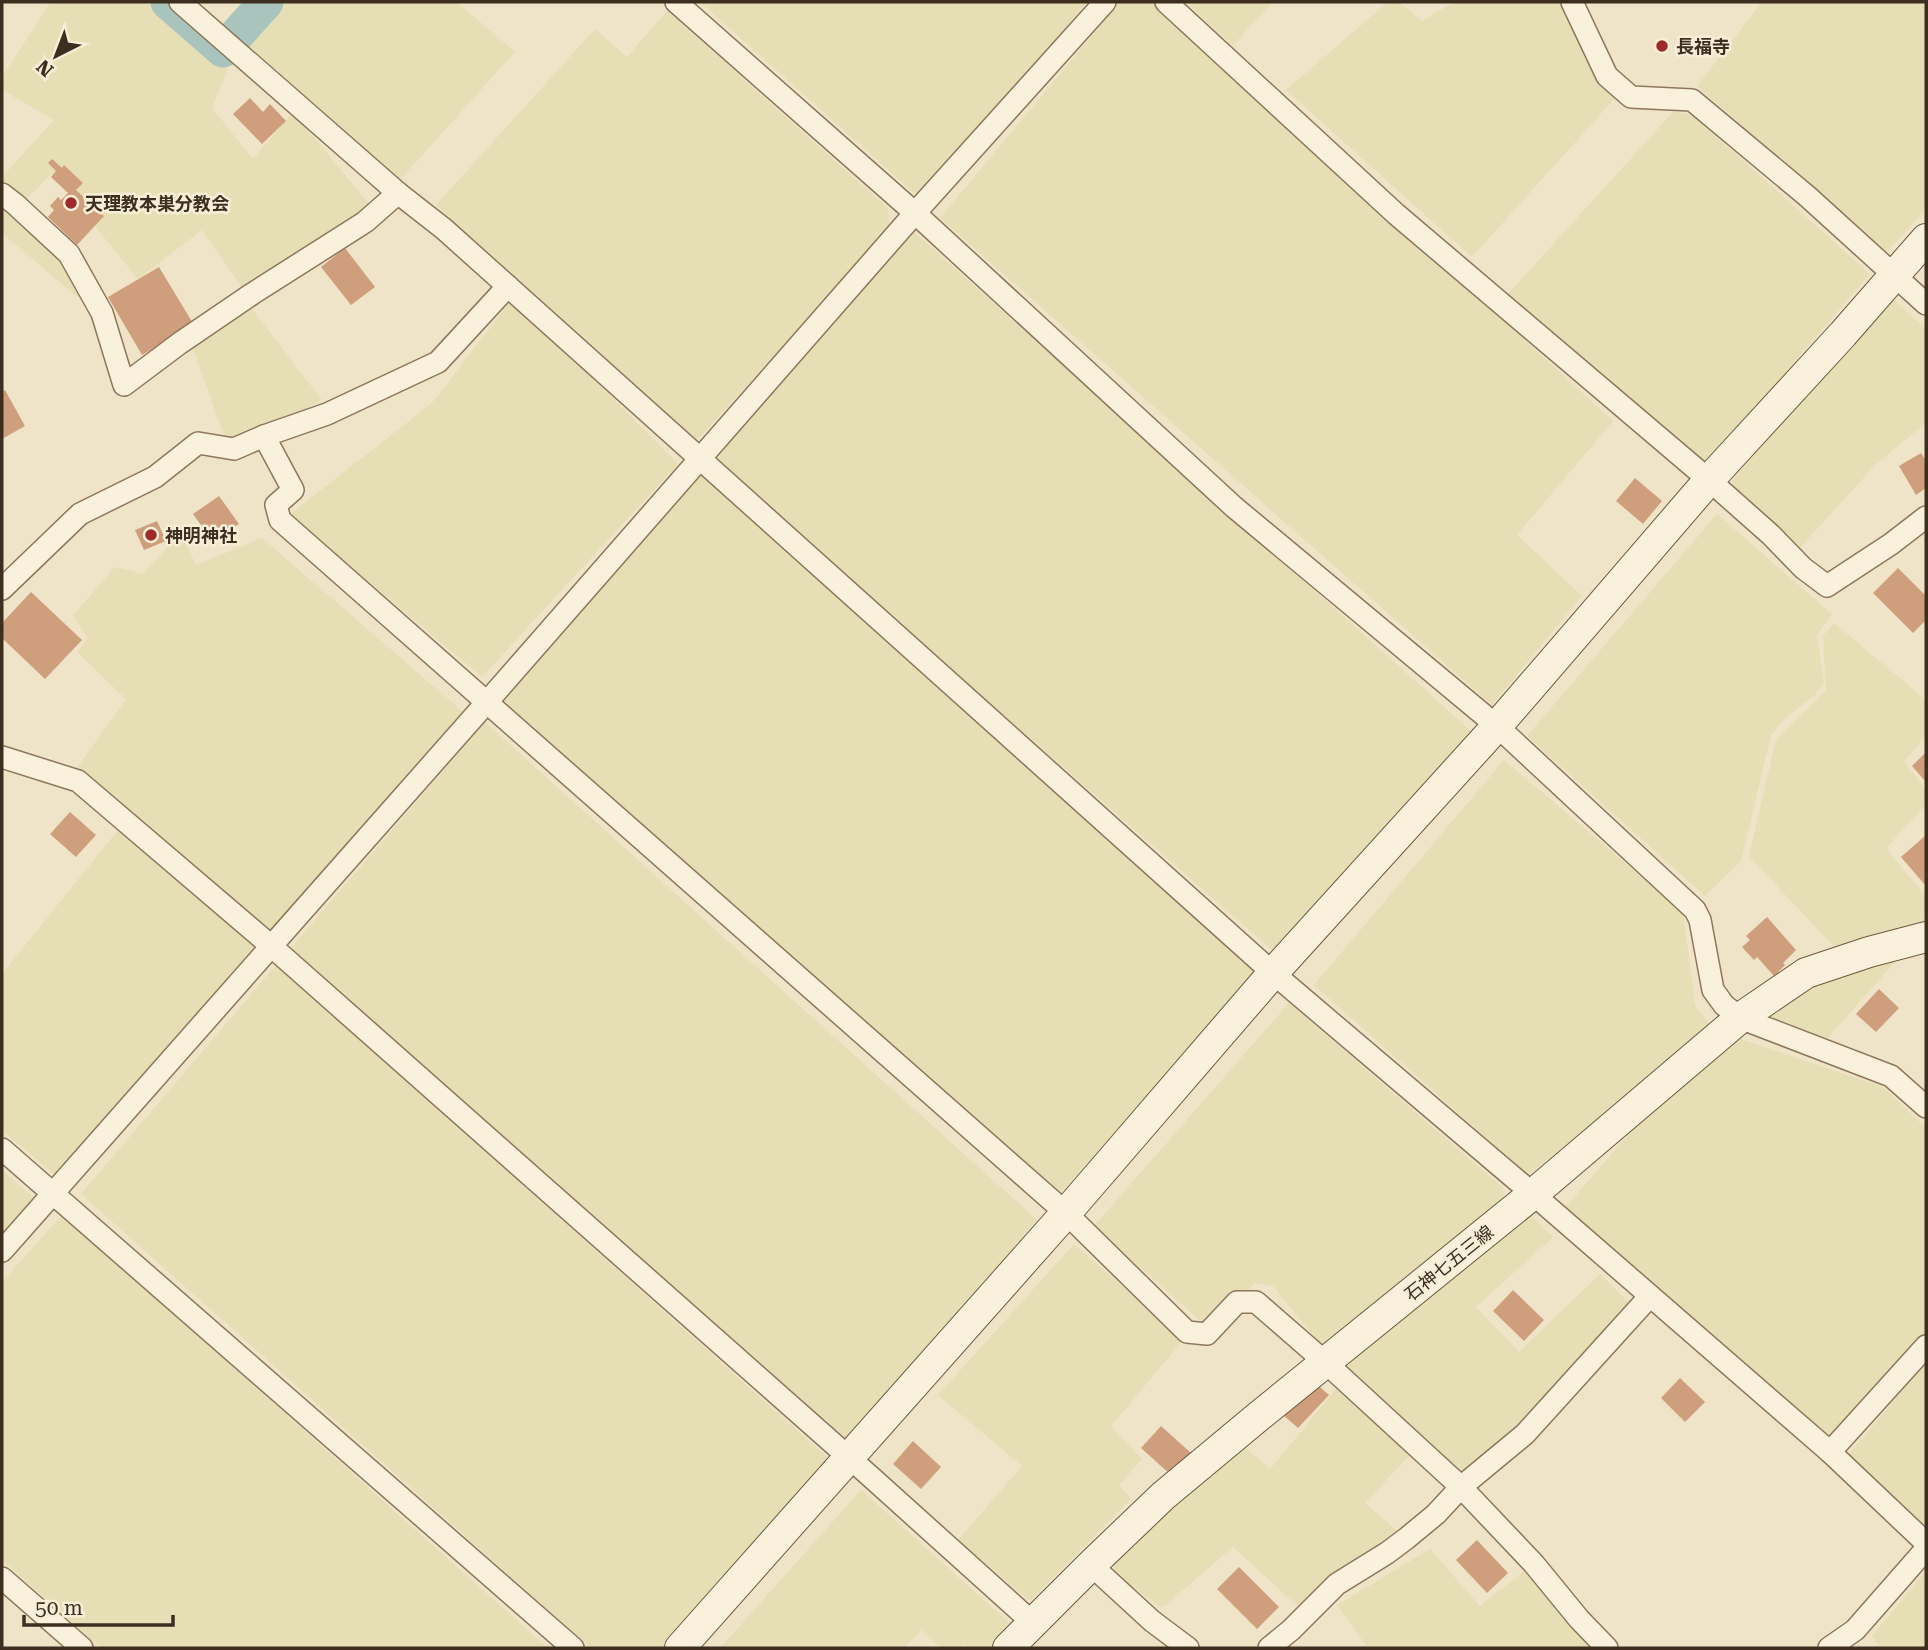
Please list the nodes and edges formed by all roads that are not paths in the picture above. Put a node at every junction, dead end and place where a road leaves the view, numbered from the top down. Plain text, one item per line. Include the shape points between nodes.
1 (180, 2) edge
2 (676, 2) edge
3 (1105, 2) edge
4 (1166, 2) edge
5 (1572, 2) edge
6 (398, 193) junction
7 (2, 194) edge
8 (915, 213) junction
9 (1926, 239) edge
10 (1894, 276) junction
11 (508, 286) junction
12 (1926, 304) edge
13 (264, 436) junction
14 (699, 458) junction
15 (1709, 480) junction
16 (1926, 517) edge
17 (2, 589) edge
18 (487, 702) junction
19 (1497, 726) junction
20 (2, 757) edge
21 (1926, 937) edge
22 (271, 945) junction
23 (1273, 974) junction
24 (1740, 1018) junction
25 (1926, 1107) edge
26 (2, 1149) edge
27 (52, 1193) junction
28 (1533, 1194) junction
29 (1066, 1213) junction
30 (2, 1251) edge
31 (1650, 1296) junction
32 (1926, 1346) edge
33 (1325, 1362) junction
34 (1830, 1452) junction
35 (849, 1458) junction
36 (1461, 1487) junction
37 (1926, 1543) edge
38 (1926, 1549) edge
39 (1091, 1564) junction
40 (2, 1577) edge
41 (1032, 1622) junction
42 (82, 1648) edge
43 (573, 1648) edge
44 (680, 1648) edge
45 (1008, 1648) edge
46 (1188, 1648) edge
47 (1269, 1648) edge
48 (1606, 1648) edge
49 (1829, 1648) edge

1 - 6 street
2 - 8 street
3 - 8 street
4 - 15 street via 1396,214
5 - 10 street via 1607,76 1630,97 1692,100
6 - 7 street via 365,222 231,308 124,385 103,313 69,254
6 - 11 street
8 - 14 street
8 - 19 street via 1234,507
9 - 10 street
10 - 12 street
10 - 15 street
11 - 13 street via 438,362 327,414
11 - 14 street
13 - 17 street via 234,449 198,443 155,477 80,514
13 - 18 street via 293,489 276,505 280,520
14 - 18 street
14 - 23 street
15 - 16 street via 1827,586
15 - 19 street
18 - 22 street
18 - 29 street
19 - 23 street
19 - 24 street via 1695,910 1713,990
20 - 22 street via 78,781
21 - 24 street, 石神七五三線 via 1806,973
22 - 27 street
22 - 35 street
23 - 28 street
23 - 29 street
24 - 25 street via 1891,1076
24 - 28 street, 石神七五三線
26 - 27 street
27 - 30 street
27 - 43 street
28 - 31 street
28 - 33 street, 石神七五三線
29 - 33 street via 1187,1332 1207,1335 1237,1302 1256,1302
29 - 35 street
31 - 34 street
31 - 36 street via 1525,1434
32 - 34 street
33 - 36 street
33 - 39 street, 石神七五三線 via 1163,1496
34 - 37 street
35 - 41 street
35 - 44 street
36 - 47 street via 1407,1538 1337,1584
36 - 48 street
38 - 49 street via 1855,1630
39 - 41 street, 石神七五三線
39 - 46 street
40 - 42 street
41 - 45 street, 石神七五三線

